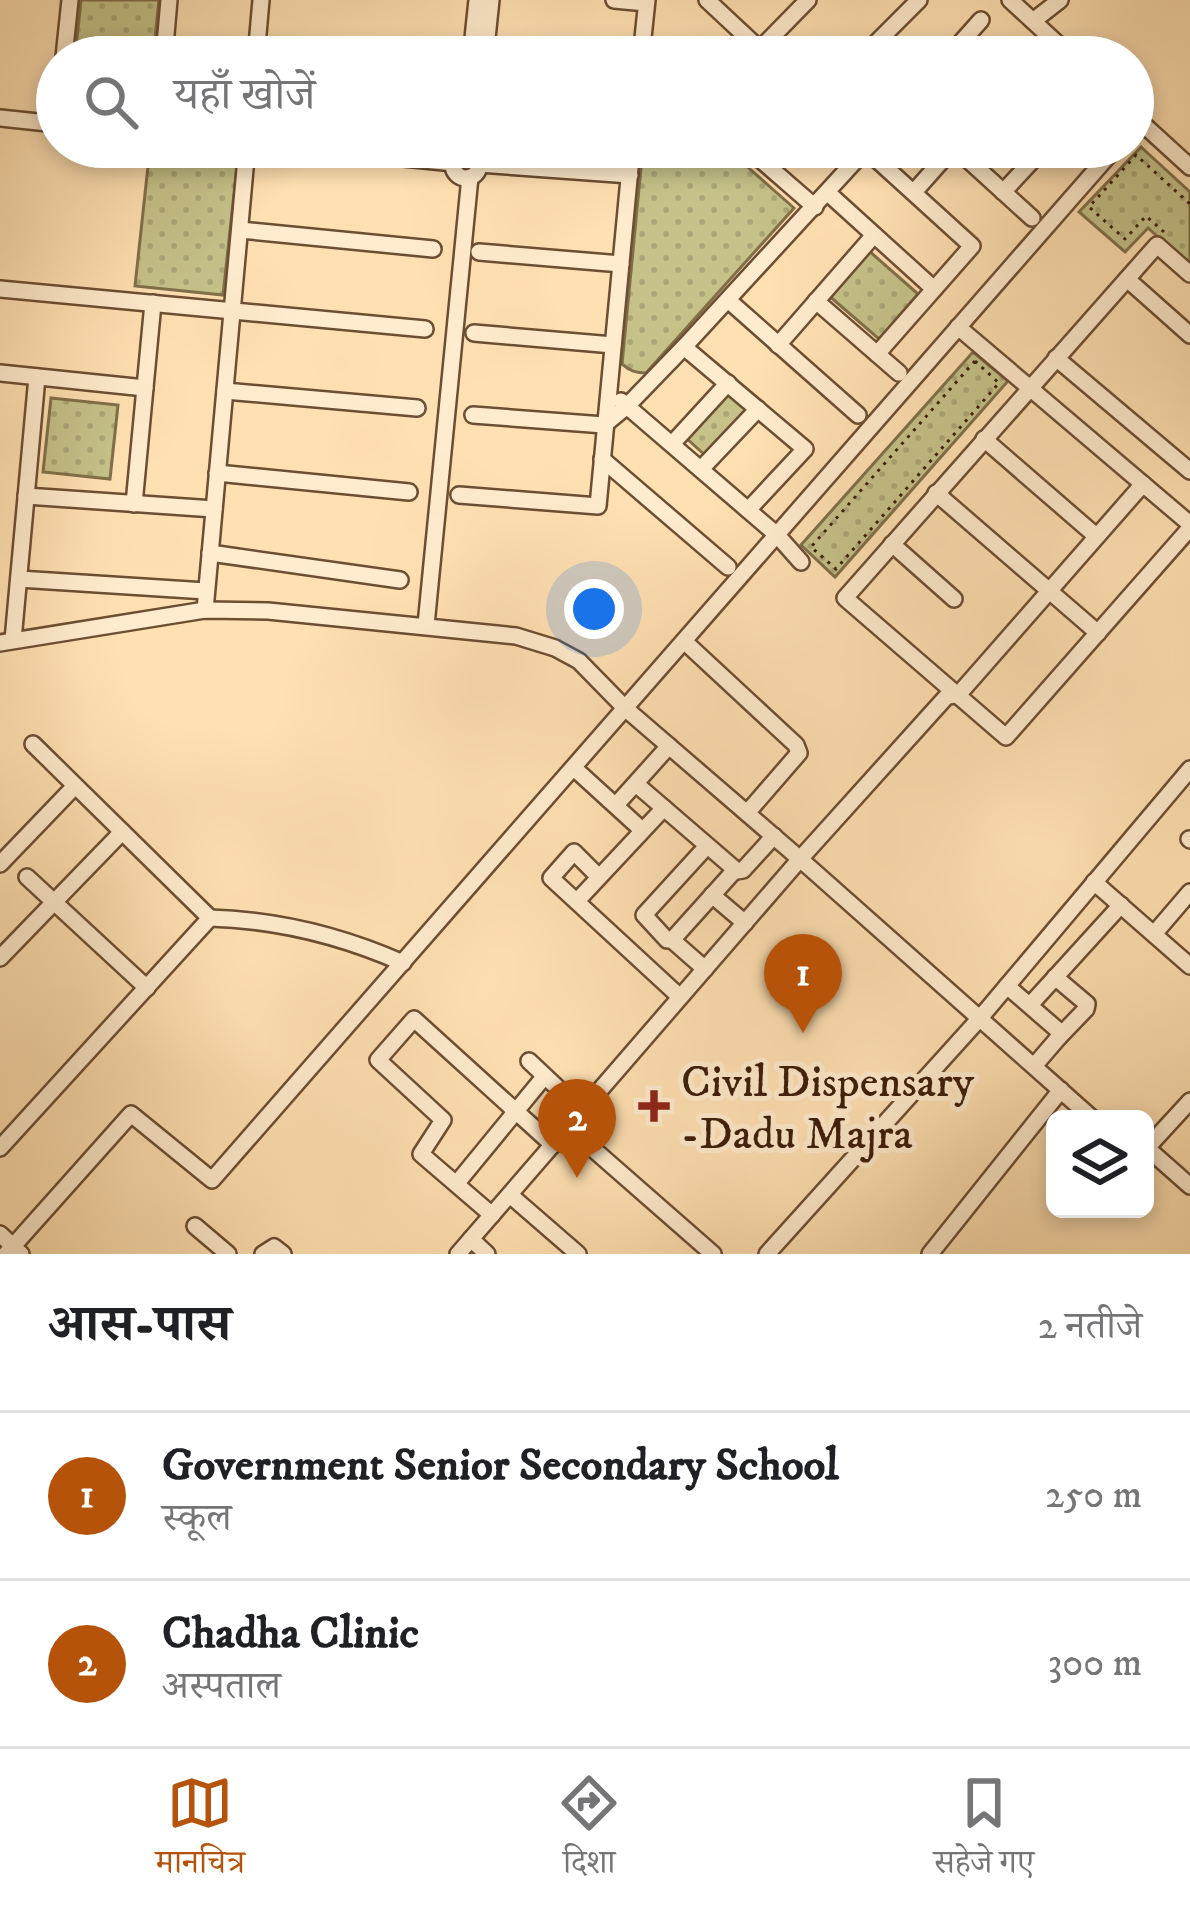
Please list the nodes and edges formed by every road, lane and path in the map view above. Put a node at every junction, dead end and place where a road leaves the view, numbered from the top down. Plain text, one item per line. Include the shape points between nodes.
1 (70, 0) edge
2 (169, 0) edge
3 (261, 0) edge
4 (477, 0) edge
5 (490, 0) edge
6 (614, 0) edge
7 (707, 0) edge
8 (808, 0) edge
9 (919, 0) edge
10 (1010, 0) edge
11 (1060, 0) edge
12 (647, 1) edge
13 (981, 20) dead end
14 (1033, 21) junction
15 (66, 36) edge
16 (166, 36) edge
17 (257, 36) edge
18 (474, 36) edge
19 (487, 36) edge
20 (644, 36) edge
21 (746, 36) edge
22 (778, 36) edge
23 (883, 36) edge
24 (967, 36) edge
25 (1049, 36) edge
26 (0, 118) edge
27 (36, 122) edge
28 (1154, 137) edge
29 (1190, 166) edge
30 (245, 168) edge
31 (468, 168) edge
32 (564, 168) edge
33 (630, 168) edge
34 (770, 168) edge
35 (849, 168) edge
36 (888, 168) edge
37 (935, 168) edge
38 (977, 168) edge
39 (1025, 168) edge
40 (1098, 168) edge
41 (1124, 168) edge
42 (1150, 168) edge
43 (630, 175) junction
44 (1003, 191) junction
45 (914, 192) junction
46 (828, 193) junction
47 (1190, 204) edge
48 (815, 207) junction
49 (1032, 218) dead end
50 (239, 230) junction
51 (874, 235) junction
52 (1175, 243) dead end
53 (433, 249) dead end
54 (479, 252) dead end
55 (621, 264) junction
56 (1190, 274) edge
57 (1127, 279) junction
58 (0, 289) edge
59 (934, 289) junction
60 (728, 300) junction
61 (816, 301) junction
62 (153, 303) junction
63 (232, 310) junction
64 (958, 327) junction
65 (425, 329) dead end
66 (474, 333) dead end
67 (1190, 335) edge
68 (613, 345) junction
69 (778, 345) junction
70 (684, 347) junction
71 (877, 354) junction
72 (1056, 358) junction
73 (0, 373) edge
74 (899, 373) dead end
75 (37, 377) junction
76 (728, 383) junction
77 (999, 383) joint
78 (1030, 387) junction
79 (145, 388) junction
80 (225, 391) junction
81 (610, 391) junction
82 (627, 406) junction
83 (417, 408) dead end
84 (758, 409) junction
85 (473, 415) dead end
86 (858, 415) dead end
87 (604, 425) junction
88 (984, 439) junction
89 (672, 444) junction
90 (602, 458) junction
91 (701, 469) junction
92 (1190, 471) edge
93 (217, 473) junction
94 (1143, 484) junction
95 (409, 492) dead end
96 (936, 494) junction
97 (459, 495) dead end
98 (26, 496) junction
99 (134, 504) junction
100 (214, 509) junction
101 (748, 510) junction
102 (1190, 526) edge
103 (777, 535) junction
104 (1096, 536) junction
105 (892, 544) junction
106 (210, 553) junction
107 (801, 562) dead end
108 (728, 566) dead end
109 (19, 579) junction
110 (400, 580) dead end
111 (1049, 590) junction
112 (206, 591) junction
113 (954, 599) dead end
114 (205, 610) junction
115 (426, 625) junction
116 (1098, 633) junction
117 (7, 641) edge
118 (685, 641) junction
119 (958, 695) junction
120 (626, 709) junction
121 (33, 744) dead end
122 (669, 746) junction
123 (574, 768) junction
124 (1190, 769) edge
125 (636, 784) junction
126 (76, 786) junction
127 (616, 805) junction
128 (664, 808) junction
129 (747, 813) junction
130 (643, 830) junction
131 (122, 832) junction
132 (774, 836) junction
133 (707, 846) junction
134 (800, 859) junction
135 (0, 864) edge
136 (735, 869) junction
137 (598, 876) junction
138 (27, 877) dead end
139 (1094, 882) junction
140 (1190, 892) edge
141 (712, 896) junction
142 (56, 901) junction
143 (577, 901) junction
144 (1121, 905) junction
145 (210, 918) junction
146 (745, 923) junction
147 (1052, 932) junction
148 (1154, 934) junction
149 (672, 940) junction
150 (1077, 953) junction
151 (0, 958) edge
152 (403, 963) junction
153 (1190, 966) edge
154 (705, 969) junction
155 (1055, 977) junction
156 (1007, 986) junction
157 (147, 988) junction
158 (680, 997) junction
159 (1030, 1005) junction
160 (980, 1018) junction
161 (1059, 1037) junction
162 (529, 1061) dead end
163 (1034, 1066) junction
164 (544, 1077) junction
165 (1061, 1090) junction
166 (1190, 1101) edge
167 (1083, 1110) edge
168 (516, 1111) junction
169 (582, 1111) junction
170 (1174, 1118) junction
171 (568, 1127) junction
172 (1190, 1132) edge
173 (1154, 1140) edge
174 (553, 1144) junction
175 (0, 1148) edge
176 (1154, 1156) edge
177 (457, 1183) junction
178 (1190, 1186) edge
179 (509, 1195) junction
180 (492, 1215) junction
181 (195, 1226) dead end
182 (471, 1239) junction
183 (10, 1247) edge
184 (228, 1254) edge
185 (263, 1254) edge
186 (283, 1254) edge
187 (458, 1254) edge
188 (488, 1254) edge
189 (578, 1254) edge
190 (713, 1254) edge
191 (767, 1254) edge
192 (930, 1254) edge

1 - 15 street
2 - 16 street
3 - 17 street
4 - 18 street
5 - 19 street
6 - 12 street
7 - 21 street
8 - 22 street
9 - 23 street
10 - 14 street
11 - 14 street
12 - 20 street
13 - 24 street
14 - 25 street
26 - 27 street
28 - 29 street
30 - 50 street
31 - 115 street
32 - 43 street
33 - 43 street
34 - 48 street
35 - 46 street
36 - 45 street
37 - 45 street
38 - 44 street
39 - 44 street
40 - 64 street
41 - 52 path via 1090,207 1126,238 1146,216
42 - 47 path
43 - 55 street
44 - 49 street
45 - 59 street via 972,246
46 - 48 street
46 - 51 street
48 - 60 street
50 - 53 street
50 - 63 street
51 - 59 street
51 - 61 street
54 - 55 street
55 - 68 street
56 - 57 street via 1157,245
57 - 67 street
57 - 72 street
58 - 62 street
59 - 71 street
60 - 69 street
60 - 70 street
61 - 69 street
61 - 71 street
62 - 63 street
62 - 79 street
63 - 65 street
63 - 80 street
64 - 78 street
64 - 103 street
66 - 68 street
68 - 81 street
69 - 86 street
70 - 76 street
70 - 82 street
71 - 74 street
72 - 78 street
72 - 92 street
73 - 75 street
75 - 79 street
75 - 98 street
76 - 84 street
76 - 89 street
77 - 77 path via 975,361 811,547 836,569
78 - 88 street
78 - 94 street
79 - 99 street
80 - 83 street
80 - 93 street
81 - 82 street
81 - 87 street
82 - 87 street
82 - 89 street
84 - 91 street
84 - 101 street via 805,449
85 - 87 street
87 - 90 street
88 - 96 street
88 - 104 street
89 - 91 street
90 - 97 street via 598,506
90 - 108 street
91 - 101 street
93 - 95 street
93 - 100 street
94 - 102 street
94 - 104 street
96 - 105 street
96 - 111 street
98 - 99 street
98 - 109 street
99 - 100 street
100 - 106 street
101 - 103 street
102 - 116 street
103 - 107 street
103 - 118 street
104 - 111 street
105 - 113 street
105 - 119 street via 845,598
106 - 110 street
106 - 112 street
109 - 112 street
109 - 117 street
111 - 116 street
111 - 119 street
112 - 114 street
114 - 115 street
114 - 117 street
115 - 120 street via 555,648
116 - 119 street via 1006,737
118 - 120 street
118 - 129 street via 800,753
119 - 134 street via 946,696
120 - 122 street
120 - 123 street
121 - 126 street
122 - 125 street
122 - 129 street
123 - 127 street
123 - 152 street
124 - 139 street
125 - 127 street
125 - 128 street
126 - 131 street
126 - 135 street
127 - 130 street
128 - 130 street
128 - 133 street
129 - 132 street
130 - 137 street
131 - 142 street
131 - 145 street
132 - 134 street
132 - 136 street
133 - 136 street
133 - 149 street via 644,915
134 - 146 street
134 - 160 street
136 - 141 street
137 - 143 street
137 - 143 street via 574,852 551,878
138 - 142 street
139 - 144 street
139 - 147 street
140 - 148 street
141 - 146 street
141 - 149 street
142 - 151 street
142 - 157 street
143 - 158 street
144 - 148 street
144 - 150 street
145 - 152 street via 313,931
145 - 157 street
146 - 154 street
147 - 150 street
147 - 156 street
148 - 153 street
149 - 154 street
150 - 155 street
152 - 183 street via 212,1180 131,1114
154 - 158 street
155 - 159 street
155 - 161 street via 1087,1004
156 - 159 street
156 - 160 street
157 - 175 street
158 - 169 street
159 - 161 street
160 - 163 street
160 - 191 street
161 - 163 street
162 - 164 street
163 - 165 street
164 - 168 street
164 - 169 street
165 - 167 street
165 - 192 street
166 - 170 street
168 - 174 street
168 - 177 street
168 - 177 street via 414,1019 378,1060 443,1120 421,1154
169 - 171 street
170 - 172 street
170 - 173 street
171 - 174 street
171 - 190 street
174 - 179 street
176 - 178 street
177 - 180 street
179 - 180 street
179 - 189 street
180 - 182 street
181 - 184 street
182 - 187 street
182 - 188 street
185 - 186 street via 274,1247

